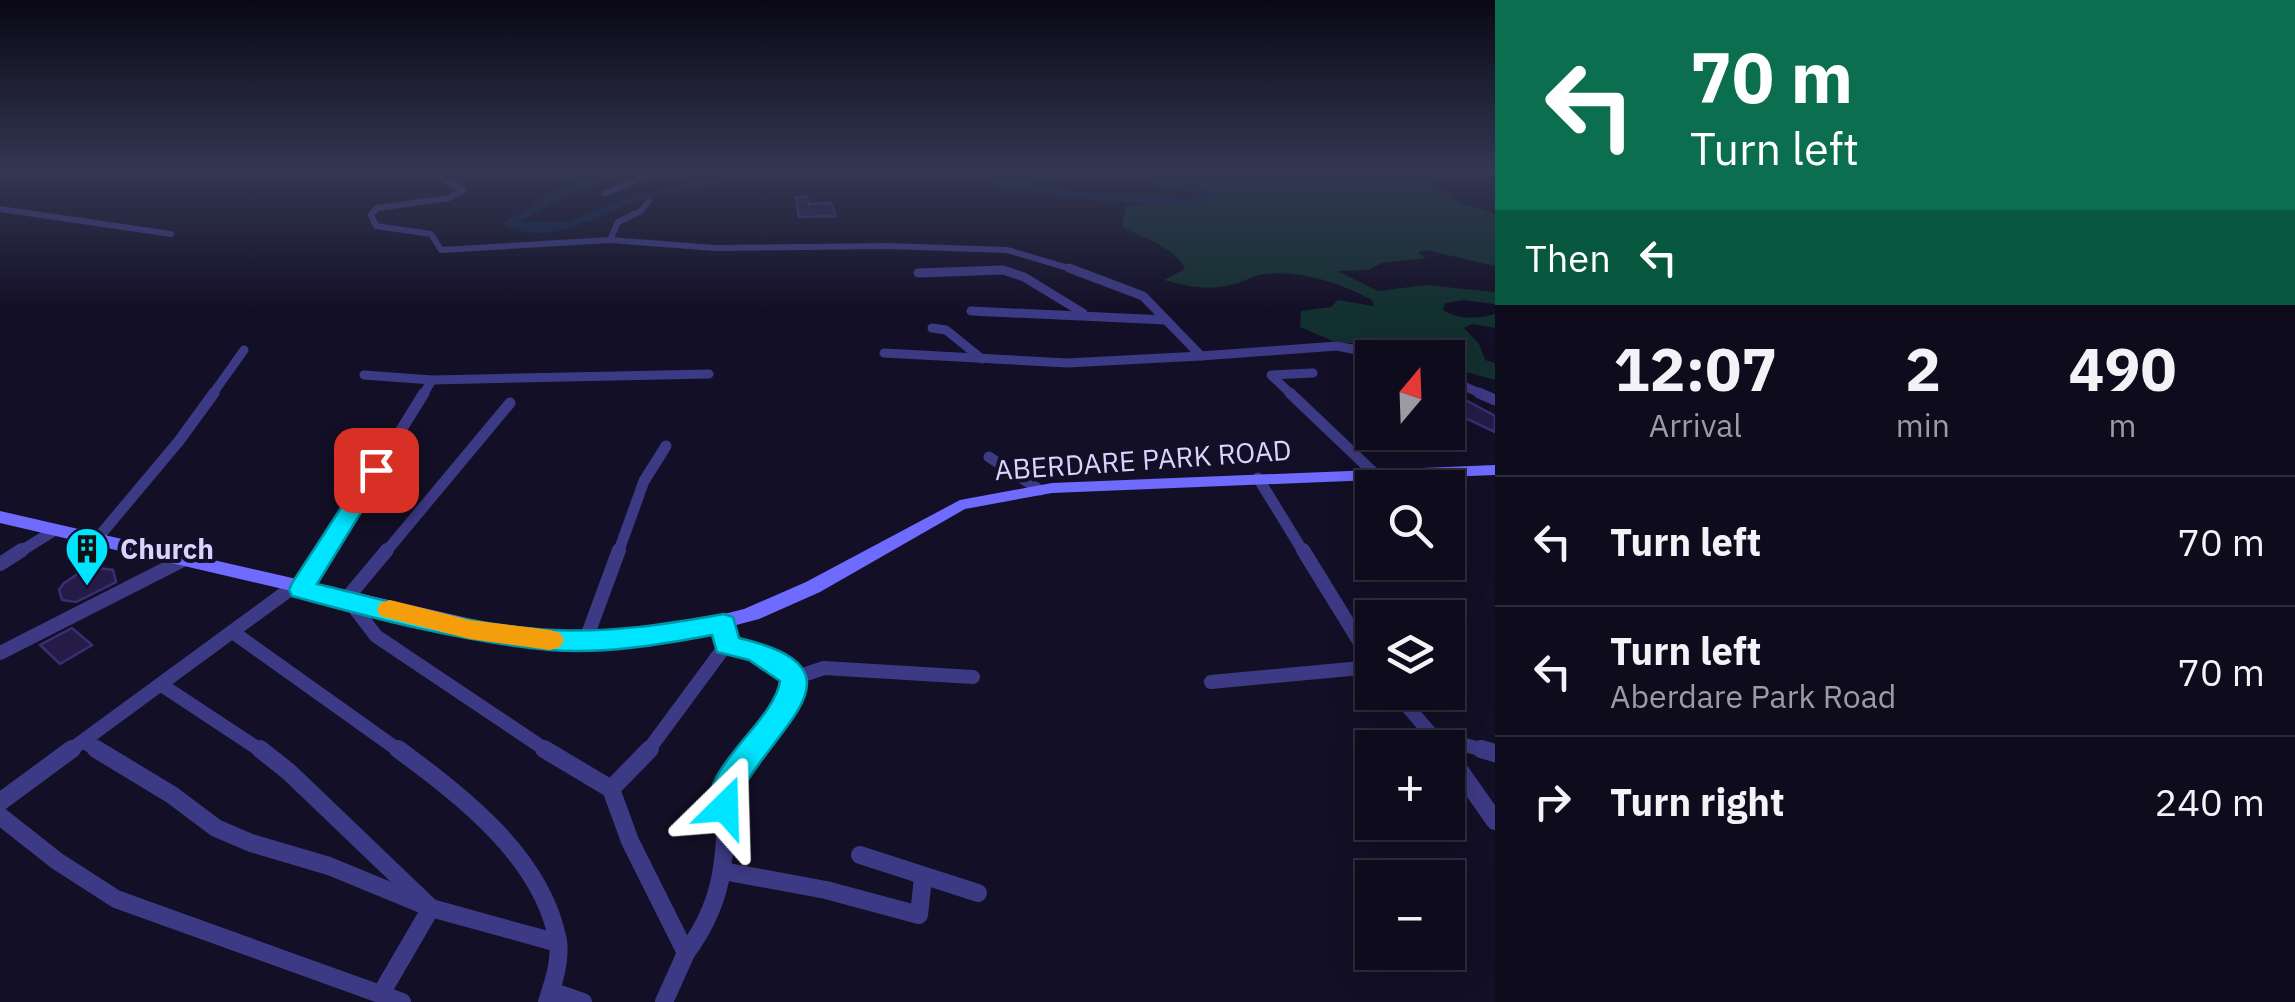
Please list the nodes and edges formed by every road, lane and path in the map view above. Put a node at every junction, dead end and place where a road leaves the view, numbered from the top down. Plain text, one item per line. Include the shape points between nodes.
1 (53, 217) edge
2 (371, 217) edge
3 (629, 217) edge
4 (172, 234) dead end
5 (610, 240) junction
6 (918, 273) dead end
7 (971, 311) dead end
8 (1085, 314) junction
9 (1166, 320) junction
10 (932, 328) dead end
11 (244, 350) dead end
12 (1355, 350) edge
13 (884, 353) dead end
14 (1201, 356) junction
15 (983, 359) junction
16 (1314, 373) dead end
17 (364, 374) dead end
18 (709, 374) dead end
19 (432, 380) junction
20 (1465, 386) edge
21 (1495, 400) edge
22 (510, 403) dead end
23 (666, 446) dead end
24 (989, 456) dead end
25 (1371, 470) edge
26 (1495, 470) edge
27 (1465, 471) edge
28 (1355, 474) edge
29 (1258, 478) junction
30 (1040, 490) junction
31 (0, 517) edge
32 (54, 530) junction
33 (96, 540) junction
34 (181, 561) junction
35 (0, 564) edge
36 (297, 588) junction
37 (347, 598) junction
38 (724, 623) junction
39 (234, 633) junction
40 (1355, 636) edge
41 (585, 642) junction
42 (726, 645) junction
43 (0, 653) edge
44 (1355, 666) edge
45 (973, 677) dead end
46 (794, 678) junction
47 (1211, 682) dead end
48 (163, 686) junction
49 (1411, 710) edge
50 (1428, 730) edge
51 (85, 742) junction
52 (1465, 747) edge
53 (1495, 753) edge
54 (1465, 778) edge
55 (610, 789) junction
56 (0, 802) edge
57 (0, 816) edge
58 (1495, 821) edge
59 (860, 855) dead end
60 (723, 870) junction
61 (923, 877) junction
62 (978, 894) dead end
63 (431, 908) junction
64 (558, 943) junction
65 (686, 953) junction
66 (382, 992) junction
67 (549, 996) edge
68 (402, 1002) edge
69 (582, 1002) edge
70 (664, 1002) edge

1 - 4 street
2 - 5 street via 376,226 422,230 438,239 441,250
3 - 5 street via 618,222
5 - 9 street via 715,248 1007,250 1142,296
6 - 8 street via 1002,270
7 - 8 street
8 - 9 street
9 - 14 street
10 - 15 street via 946,330
11 - 33 street
12 - 14 street
13 - 15 street
14 - 15 street via 1086,363
16 - 25 street via 1272,375
17 - 19 street
18 - 19 street
19 - 36 street
20 - 21 street
22 - 37 street
23 - 41 street via 644,482
24 - 30 street
26 - 27 street, ABERDARE PARK ROAD
28 - 29 street, ABERDARE PARK ROAD
29 - 30 street, ABERDARE PARK ROAD
29 - 40 street
30 - 38 street, ABERDARE PARK ROAD via 960,505
31 - 32 street, ABERDARE PARK ROAD
32 - 33 street, ABERDARE PARK ROAD
32 - 35 street
33 - 34 street, ABERDARE PARK ROAD
34 - 36 street, ABERDARE PARK ROAD
34 - 43 street
36 - 37 street, ABERDARE PARK ROAD
36 - 39 street
37 - 41 street, ABERDARE PARK ROAD via 470,629
37 - 55 street via 376,636
38 - 41 street, ABERDARE PARK ROAD
38 - 42 street
39 - 48 street
39 - 64 street via 410,757 510,846 536,880
42 - 46 street via 757,652
42 - 55 street via 661,738
44 - 47 street
45 - 46 street via 824,668
46 - 60 street via 792,698 728,789
48 - 51 street
48 - 63 street via 289,772
49 - 50 street
51 - 56 street
51 - 63 street via 216,828
52 - 53 street
54 - 58 street
55 - 65 street
57 - 66 street via 116,898
59 - 61 street
60 - 61 street via 918,915
60 - 65 street via 704,930
61 - 62 street
63 - 64 street
63 - 66 street
64 - 67 street
65 - 70 street
66 - 68 street
67 - 69 street

